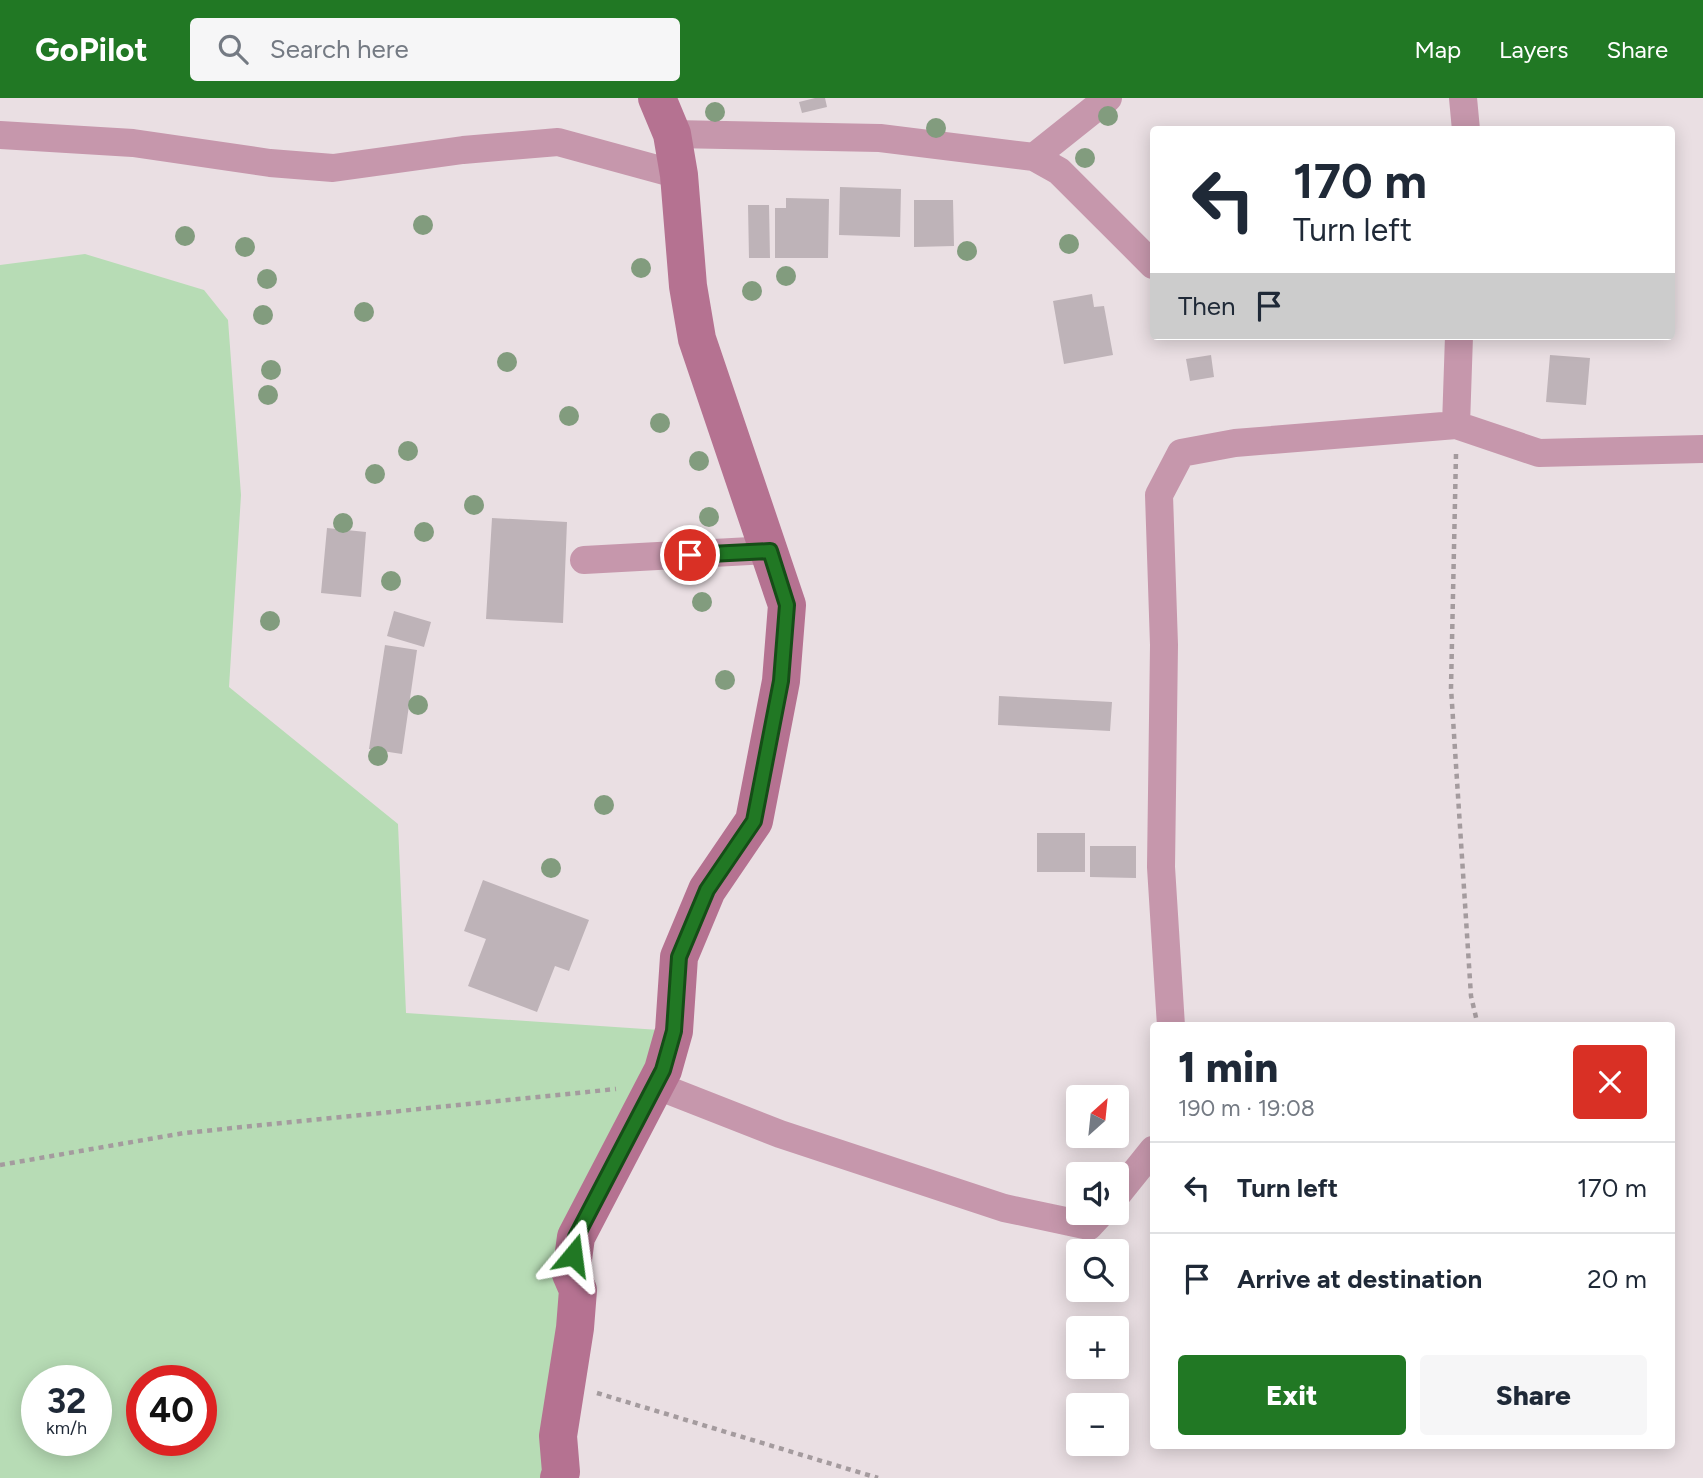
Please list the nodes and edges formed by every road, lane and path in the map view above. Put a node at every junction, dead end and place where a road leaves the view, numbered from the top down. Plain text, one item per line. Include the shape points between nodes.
1 (657, 98) edge
2 (1108, 98) edge
3 (1463, 98) edge
4 (1466, 126) edge
5 (672, 134) junction
6 (0, 135) edge
7 (1034, 157) junction
8 (679, 175) junction
9 (1150, 262) edge
10 (1459, 340) edge
11 (1456, 425) junction
12 (1703, 449) edge
13 (770, 551) junction
14 (584, 560) dead end
15 (1171, 1022) edge
16 (1477, 1022) edge
17 (655, 1085) junction
18 (1150, 1154) edge
19 (0, 1164) edge
20 (1129, 1180) edge
21 (1066, 1221) edge
22 (566, 1384) junction
23 (559, 1478) edge
24 (878, 1478) edge

1 - 5 street
2 - 7 street
3 - 4 street
5 - 7 street via 880,138
5 - 8 street
6 - 8 street via 133,143 333,168 463,149 558,142
7 - 9 street via 1059,171
8 - 13 street via 697,339
10 - 11 street
11 - 12 street via 1539,453
11 - 15 street via 1235,443 1181,453 1159,495 1164,645 1161,867
11 - 16 path via 1451,688 1471,996
13 - 14 street
13 - 17 street via 787,605 781,681 754,821 707,890 679,957 674,1031
17 - 19 path via 184,1133
17 - 21 street via 780,1134 1004,1208
17 - 22 street via 576,1237 571,1274 578,1290
18 - 20 street
22 - 23 street via 558,1436
22 - 24 path

